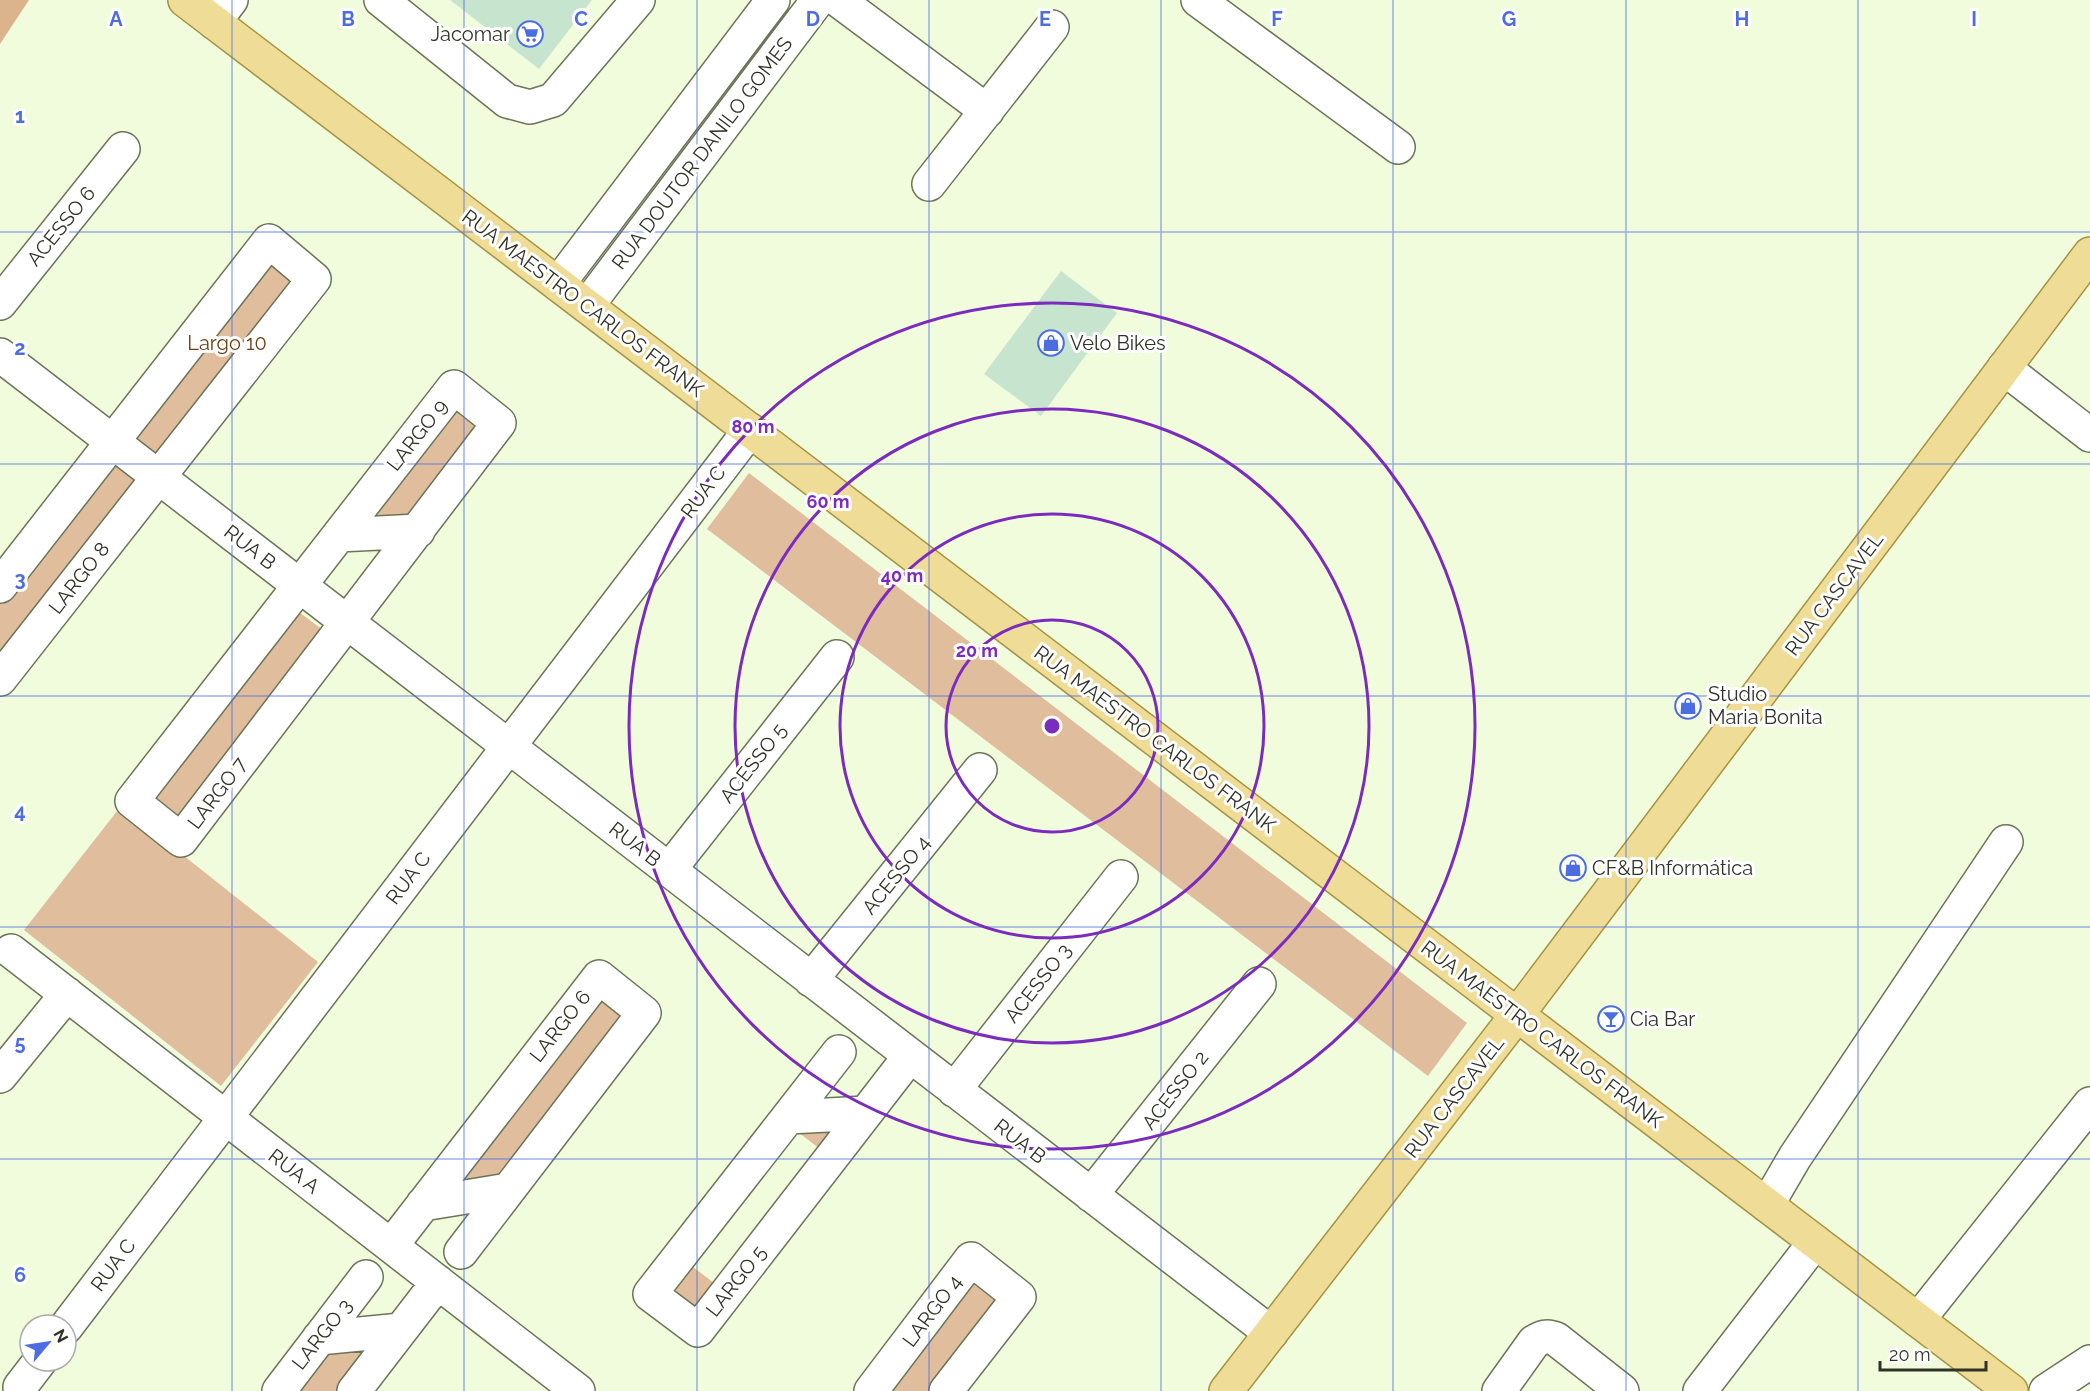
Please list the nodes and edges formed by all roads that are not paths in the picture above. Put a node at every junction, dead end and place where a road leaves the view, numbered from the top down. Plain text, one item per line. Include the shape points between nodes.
1 (185, 0) edge
2 (381, 0) edge
3 (638, 0) edge
4 (773, 0) edge
5 (818, 0) edge
6 (838, 0) edge
7 (1198, 0) edge
8 (223, 11) edge
9 (1052, 27) dead end
10 (987, 111) junction
11 (1398, 147) dead end
12 (123, 149) dead end
13 (929, 184) dead end
14 (2090, 254) edge
15 (558, 284) junction
16 (0, 303) edge
17 (587, 306) junction
18 (0, 355) edge
19 (2004, 369) junction
20 (750, 430) junction
21 (2090, 435) edge
22 (113, 441) junction
23 (159, 477) junction
24 (418, 531) junction
25 (339, 535) junction
26 (300, 585) junction
27 (0, 586) edge
28 (347, 622) junction
29 (837, 657) dead end
30 (0, 679) edge
31 (508, 746) junction
32 (980, 770) dead end
33 (2006, 842) dead end
34 (669, 870) junction
35 (1121, 877) dead end
36 (11, 951) dead end
37 (811, 980) junction
38 (1259, 984) dead end
39 (67, 994) junction
40 (1517, 1015) junction
41 (839, 1052) dead end
42 (910, 1056) junction
43 (0, 1076) edge
44 (954, 1090) junction
45 (2090, 1104) edge
46 (866, 1113) junction
47 (226, 1117) junction
48 (789, 1117) junction
49 (508, 1190) junction
50 (1091, 1195) junction
51 (423, 1204) junction
52 (1767, 1205) junction
53 (1815, 1242) junction
54 (391, 1246) junction
55 (461, 1252) dead end
56 (366, 1277) dead end
57 (438, 1282) junction
58 (77, 1313) edge
59 (1918, 1320) junction
60 (401, 1330) junction
61 (1271, 1333) junction
62 (319, 1338) junction
63 (2090, 1362) edge
64 (31, 1373) edge
65 (20, 1387) dead end
66 (279, 1391) edge
67 (354, 1391) edge
68 (578, 1391) edge
69 (872, 1391) edge
70 (946, 1391) edge
71 (1226, 1391) edge
72 (1499, 1391) edge
73 (1622, 1391) edge
74 (1700, 1391) edge
75 (2011, 1391) edge
76 (2046, 1391) edge

1 - 8 main road, RUA MAESTRO CARLOS FRANK
2 - 3 street via 507,101 530,107 553,100
4 - 15 street, RUA DOUTOR DANILO GOMES
5 - 17 street, RUA DOUTOR DANILO GOMES
6 - 10 street
7 - 11 street
8 - 15 main road, RUA MAESTRO CARLOS FRANK
9 - 10 street
10 - 13 street
12 - 16 street, ACESSO 6
14 - 19 main road, RUA CASCAVEL
15 - 17 main road, RUA MAESTRO CARLOS FRANK
17 - 20 main road, RUA MAESTRO CARLOS FRANK
18 - 22 street, RUA B
19 - 21 street
19 - 40 main road, RUA CASCAVEL
20 - 31 street, RUA C
20 - 40 main road, RUA MAESTRO CARLOS FRANK
22 - 23 street, RUA B
22 - 23 street via 269,241 314,279
22 - 27 street
23 - 26 street, RUA B
23 - 30 street, LARGO 8
24 - 25 street
24 - 25 street, LARGO 9 via 500,423 454,387
24 - 28 street, LARGO 9
25 - 26 street, LARGO 9
26 - 28 street, RUA B
26 - 28 street, LARGO 7 via 132,801 181,840
28 - 31 street, RUA B
29 - 34 street, ACESSO 5
31 - 34 street, RUA B
31 - 47 street, RUA C
32 - 37 street, ACESSO 4
33 - 52 street via 1795,1157
34 - 37 street, RUA B
35 - 44 street, ACESSO 3
36 - 39 street, RUA A
37 - 42 street, RUA B
38 - 50 street, ACESSO 2
39 - 43 street
39 - 47 street, RUA A
40 - 52 main road, RUA MAESTRO CARLOS FRANK
40 - 61 main road, RUA CASCAVEL
41 - 48 street, LARGO 5
42 - 44 street, RUA B
42 - 46 street, LARGO 5
44 - 50 street, RUA B
45 - 59 street
46 - 48 street
46 - 48 street, LARGO 5 via 698,1330 650,1294
47 - 54 street, RUA A
47 - 58 street, RUA C
49 - 51 street
49 - 51 street, LARGO 6 via 644,1013 599,977
49 - 55 street, LARGO 6
50 - 61 street, RUA B
51 - 54 street, LARGO 6
52 - 53 main road, RUA MAESTRO CARLOS FRANK
53 - 59 main road, RUA MAESTRO CARLOS FRANK
53 - 74 street
54 - 57 street, RUA A
56 - 62 street, LARGO 3
57 - 60 street
57 - 68 street, RUA A
59 - 75 main road, RUA MAESTRO CARLOS FRANK
60 - 62 street
60 - 67 street
61 - 71 main road, RUA CASCAVEL
62 - 66 street, LARGO 3
63 - 76 street
64 - 65 street
69 - 70 street, LARGO 4 via 971,1259 1019,1297
72 - 73 street via 1534,1342 1549,1336

